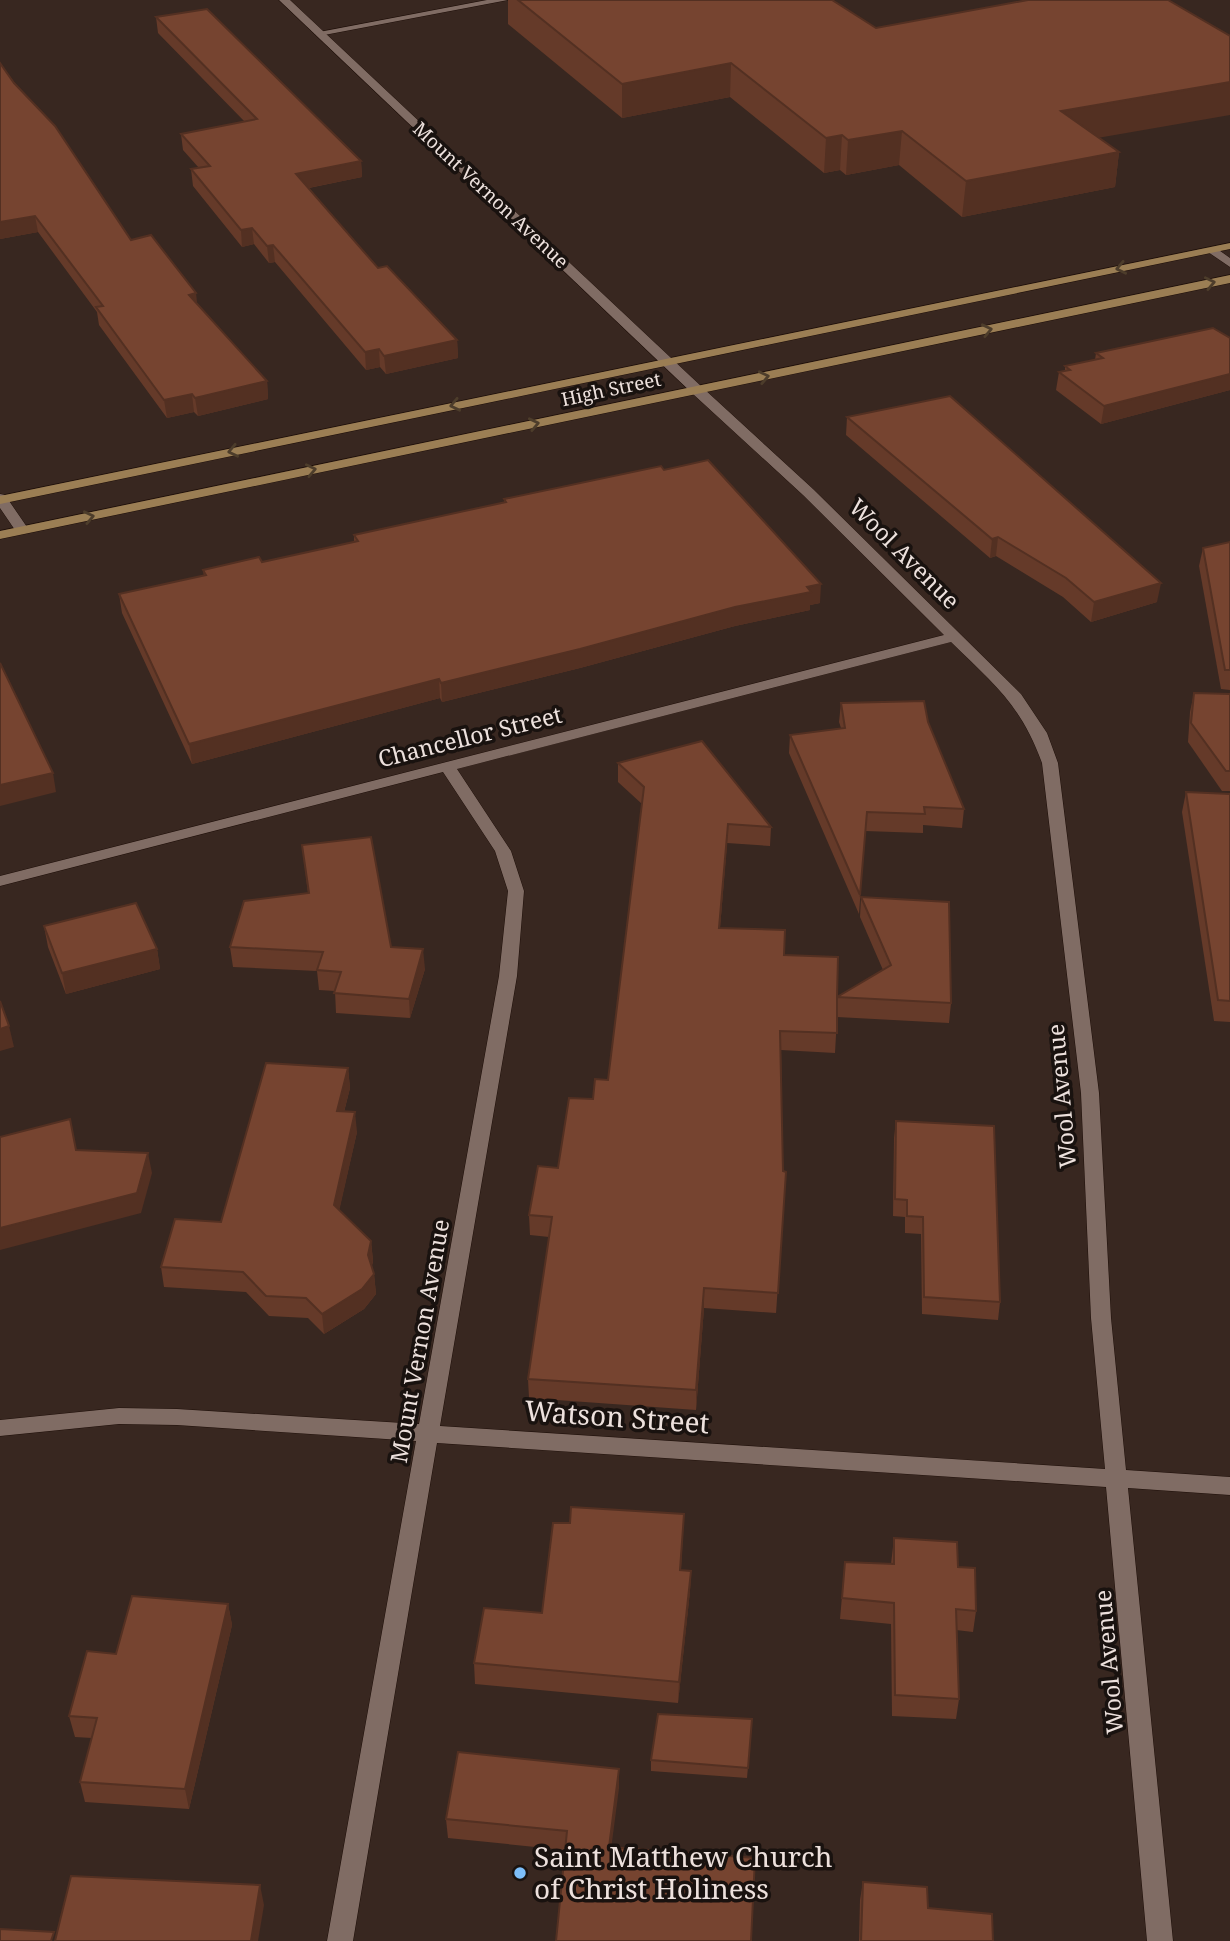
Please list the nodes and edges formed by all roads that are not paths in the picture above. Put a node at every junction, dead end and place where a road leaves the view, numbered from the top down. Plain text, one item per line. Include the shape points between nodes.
1 (284, 0) edge
2 (503, 0) edge
3 (319, 33) junction
4 (1230, 246) edge
5 (1212, 250) junction
6 (1230, 263) edge
7 (1230, 279) edge
8 (666, 361) junction
9 (698, 391) junction
10 (0, 499) edge
11 (22, 530) junction
12 (0, 535) edge
13 (952, 637) junction
14 (447, 766) junction
15 (0, 881) edge
16 (0, 1428) edge
17 (429, 1435) junction
18 (1117, 1480) junction
19 (1230, 1486) edge
20 (340, 1941) edge
21 (1160, 1941) edge

1 - 3 street, Mount Vernon Avenue
2 - 3 street
3 - 8 street, Mount Vernon Avenue
4 - 5 main road, High Street
5 - 6 street
5 -> 8 main road, High Street
9 -> 7 main road, High Street
8 - 9 street, Mount Vernon Avenue
8 -> 10 main road, High Street
11 -> 9 main road, High Street
9 - 13 street, Wool Avenue via 808,492
10 - 11 street
11 - 12 main road, High Street
13 - 14 street, Chancellor Street
13 - 18 street, Wool Avenue via 1016,697 1039,733 1050,763 1090,1093 1101,1318
14 - 15 street, Chancellor Street
14 - 17 street, Mount Vernon Avenue via 503,852 516,891 508,976
16 - 17 street, Watson Street via 119,1416
17 - 18 street, Watson Street
17 - 20 street, Mount Vernon Avenue
18 - 19 street, Watson Street
18 - 21 street, Wool Avenue

